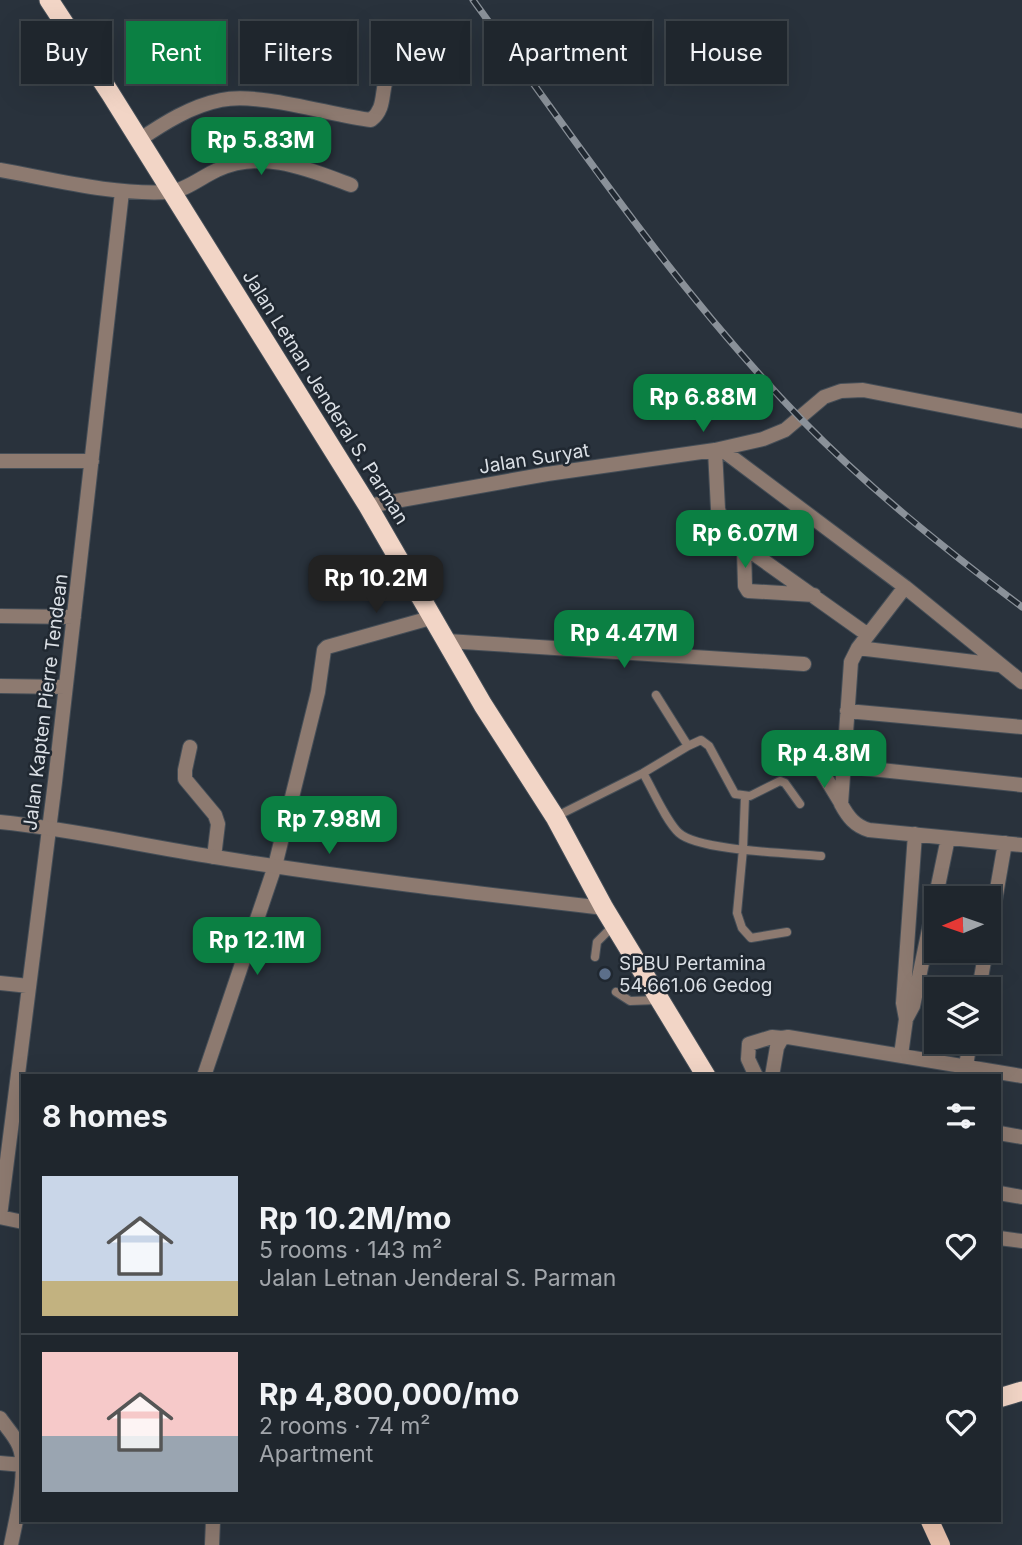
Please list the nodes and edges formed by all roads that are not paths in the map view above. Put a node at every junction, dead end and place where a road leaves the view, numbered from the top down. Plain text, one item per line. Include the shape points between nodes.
1 (49, 0) edge
2 (385, 84) edge
3 (139, 140) junction
4 (0, 170) edge
5 (351, 185) dead end
6 (122, 192) junction
7 (173, 192) junction
8 (1022, 421) edge
9 (718, 449) junction
10 (0, 461) edge
11 (92, 461) junction
12 (369, 506) junction
13 (744, 549) junction
14 (905, 587) junction
15 (814, 595) junction
16 (0, 616) edge
17 (74, 617) junction
18 (433, 617) junction
19 (868, 635) junction
20 (447, 640) junction
21 (858, 648) junction
22 (804, 664) dead end
23 (1001, 665) junction
24 (1022, 682) edge
25 (0, 686) edge
26 (65, 687) junction
27 (656, 695) dead end
28 (848, 711) junction
29 (1022, 726) edge
30 (845, 745) junction
31 (688, 746) junction
32 (190, 747) dead end
33 (843, 766) junction
34 (643, 773) junction
35 (1022, 785) edge
36 (745, 796) junction
37 (800, 804) dead end
38 (842, 804) junction
39 (555, 817) junction
40 (0, 822) edge
41 (50, 827) junction
42 (915, 834) junction
43 (948, 838) junction
44 (1005, 844) junction
45 (1022, 845) edge
46 (743, 849) junction
47 (821, 856) dead end
48 (214, 857) junction
49 (275, 866) junction
50 (998, 886) edge
51 (609, 916) junction
52 (787, 932) dead end
53 (594, 957) dead end
54 (0, 983) edge
55 (29, 986) junction
56 (616, 992) dead end
57 (660, 1000) junction
58 (906, 1019) junction
59 (782, 1038) junction
60 (968, 1054) edge
61 (901, 1055) junction
62 (966, 1066) junction
63 (986, 1073) edge
64 (205, 1074) edge
65 (705, 1074) edge
66 (755, 1074) edge
67 (772, 1074) edge
68 (1001, 1074) edge
69 (1022, 1076) edge
70 (7, 1104) edge
71 (1001, 1133) edge
72 (1022, 1137) edge
73 (1, 1188) edge
74 (1001, 1193) edge
75 (1022, 1197) edge
76 (0, 1217) edge
77 (21, 1222) edge
78 (1001, 1238) edge
79 (1022, 1241) edge
80 (1001, 1383) edge
81 (1022, 1389) edge
82 (1001, 1397) edge
83 (0, 1418) edge
84 (21, 1457) edge
85 (0, 1463) edge
86 (21, 1465) edge
87 (21, 1478) edge
88 (213, 1522) edge
89 (930, 1522) edge
90 (11, 1545) edge
91 (212, 1545) edge
92 (941, 1545) edge

1 - 3 highway, Jalan Letnan Jenderal S. Parman
2 - 3 street via 379,114 371,120 225,99 204,104
3 - 7 highway, Jalan Letnan Jenderal S. Parman
4 - 6 street
5 - 7 street via 263,159 220,168
6 - 7 street
6 - 11 street, Jalan Kapten Pierre Tendean
7 - 12 highway, Jalan Letnan Jenderal S. Parman
8 - 9 street, Jalan Suryat via 863,390 841,391 824,397 785,430
9 - 12 street, Jalan Suryat
9 - 13 street via 718,509 726,534
9 - 14 street
10 - 11 street
11 - 17 street, Jalan Kapten Pierre Tendean
12 - 18 highway, Jalan Letnan Jenderal S. Parman
13 - 15 street
13 - 15 street via 748,591
14 - 19 street
14 - 23 street
15 - 19 street
16 - 17 street
17 - 26 street, Jalan Kapten Pierre Tendean
18 - 20 highway, Jalan Letnan Jenderal S. Parman
18 - 49 street via 326,648
19 - 21 street
20 - 22 street
20 - 39 highway, Jalan Letnan Jenderal S. Parman
21 - 23 street
21 - 28 street via 851,662
23 - 24 street
25 - 26 street
26 - 41 street, Jalan Kapten Pierre Tendean
27 - 31 lane
28 - 29 street
28 - 30 street
30 - 33 street
30 - 38 street via 816,743 810,752
31 - 34 lane
31 - 36 lane via 701,740 709,746 735,794
32 - 48 street via 185,779 215,815
33 - 35 street
33 - 38 street
34 - 39 lane
34 - 46 lane via 676,831 687,839
36 - 37 lane via 780,781
36 - 46 lane
38 - 42 street via 860,827
39 - 51 highway, Jalan Letnan Jenderal S. Parman
40 - 41 street
41 - 48 street
41 - 55 street, Jalan Kapten Pierre Tendean
42 - 43 street
42 - 58 street via 903,1003
43 - 44 street
43 - 58 street via 913,1006
44 - 45 street
44 - 50 street
46 - 47 lane
46 - 52 lane via 737,913 741,928 751,938
48 - 49 street
49 - 51 street
49 - 64 street
51 - 53 lane
51 - 57 highway, Jalan Letnan Jenderal S. Parman
54 - 55 street
55 - 70 street, Jalan Kapten Pierre Tendean
56 - 57 lane via 630,1001
57 - 65 highway, Jalan Letnan Jenderal S. Parman
58 - 61 street
59 - 61 street
59 - 66 street via 749,1044 748,1059
59 - 67 street
60 - 62 street
61 - 62 street
62 - 63 street
68 - 69 street
70 - 73 street, Jalan Kapten Pierre Tendean
71 - 72 street
73 - 76 street, Jalan Kapten Pierre Tendean
74 - 75 street
76 - 77 street
78 - 79 street
80 - 81 highway
81 - 82 highway
83 - 84 street
85 - 86 street
87 - 90 street
88 - 91 street
89 - 92 main road

